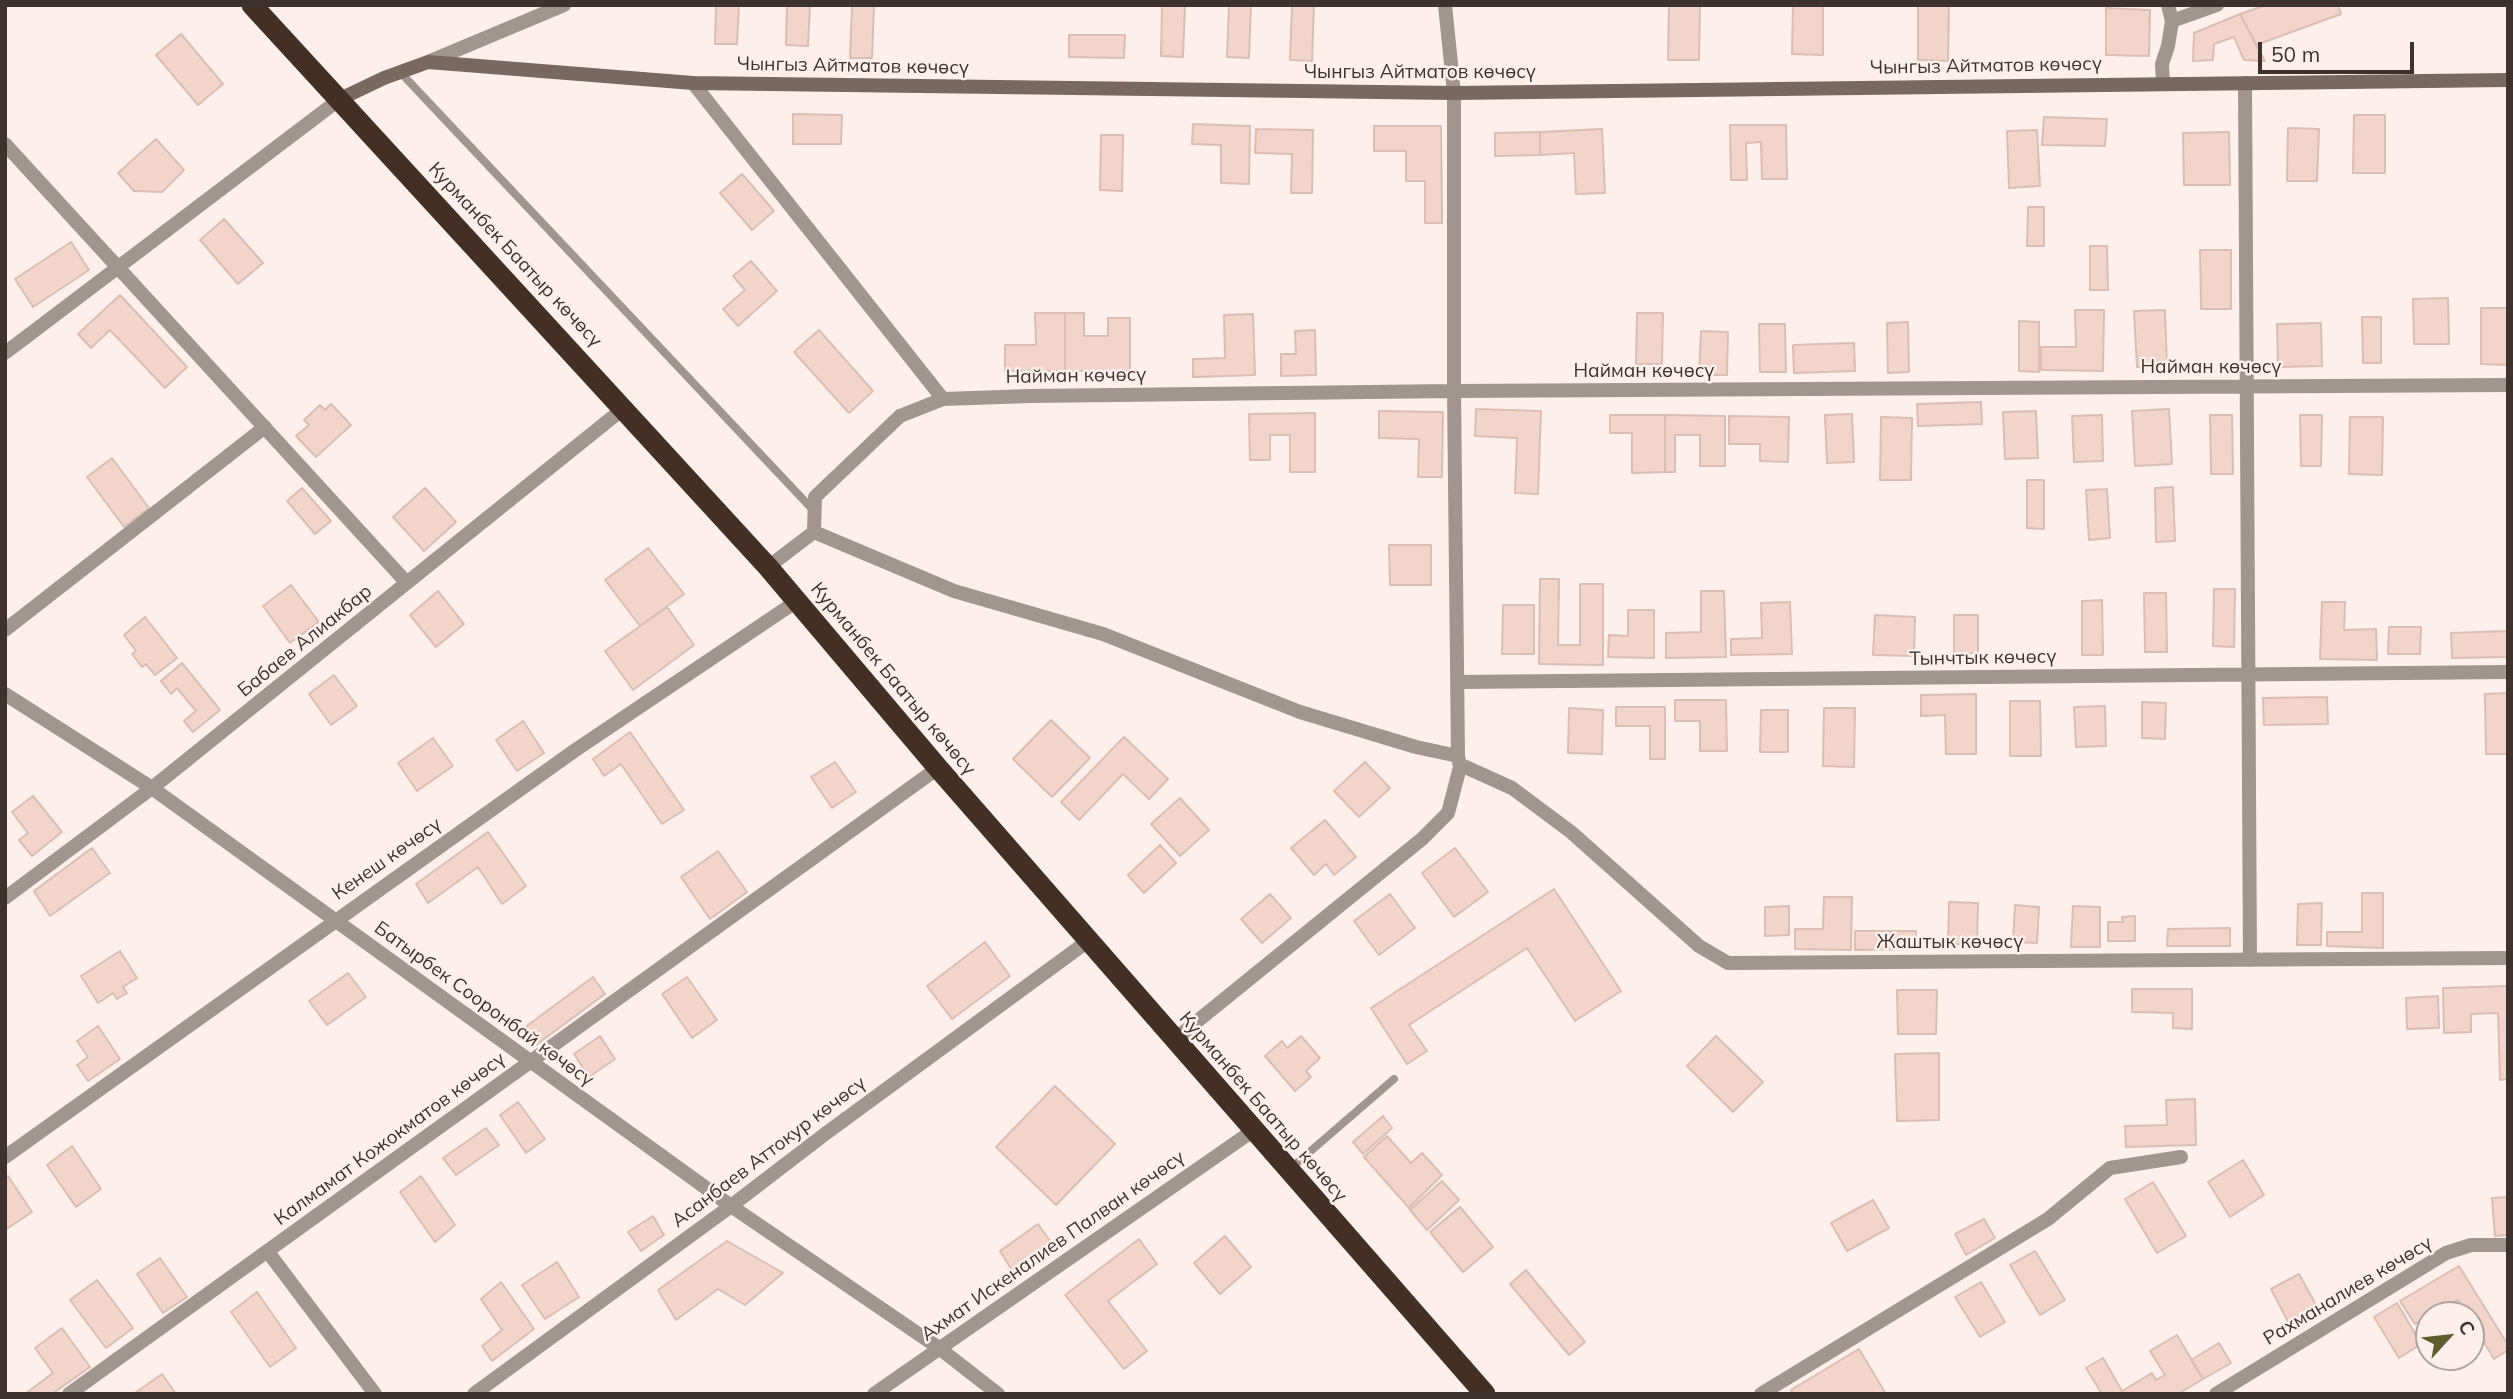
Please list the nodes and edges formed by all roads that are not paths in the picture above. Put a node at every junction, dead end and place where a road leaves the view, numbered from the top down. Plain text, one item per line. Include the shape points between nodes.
1 (252, 5) edge
2 (564, 5) edge
3 (1445, 5) edge
4 (2168, 5) edge
5 (2217, 5) edge
6 (2172, 21) junction
7 (428, 62) junction
8 (400, 72) junction
9 (2508, 80) edge
10 (693, 83) junction
11 (2163, 83) junction
12 (2245, 83) junction
13 (1454, 93) junction
14 (340, 99) junction
15 (5, 144) edge
16 (119, 266) junction
17 (5, 353) edge
18 (2508, 385) edge
19 (2248, 386) junction
20 (1454, 391) junction
21 (943, 399) junction
22 (624, 408) junction
23 (265, 427) junction
24 (815, 504) junction
25 (814, 532) junction
26 (768, 566) junction
27 (407, 583) junction
28 (797, 601) junction
29 (5, 630) edge
30 (2508, 672) edge
31 (2249, 675) junction
32 (1459, 682) junction
33 (5, 694) edge
34 (1459, 760) junction
35 (938, 768) junction
36 (152, 788) junction
37 (5, 898) edge
38 (334, 920) junction
39 (1088, 941) junction
40 (2508, 958) edge
41 (2250, 960) junction
42 (1174, 1040) junction
43 (530, 1061) junction
44 (1394, 1079) dead end
45 (1254, 1130) junction
46 (5, 1157) edge
47 (2181, 1157) dead end
48 (1288, 1170) junction
49 (731, 1206) junction
50 (2508, 1245) edge
51 (268, 1252) junction
52 (939, 1348) junction
53 (69, 1394) edge
54 (375, 1394) edge
55 (474, 1394) edge
56 (874, 1394) edge
57 (998, 1394) edge
58 (1485, 1394) edge
59 (1761, 1394) edge
60 (2216, 1394) edge

1 - 14 highway, Курманбек Баатыр көчөсү
2 - 7 street
3 - 13 street
4 - 6 street
5 - 6 street
6 - 11 street via 2162,64
7 - 8 main road, Чынгыз Айтматов көчөсү
7 - 10 main road, Чынгыз Айтматов көчөсү
8 - 14 main road, Чынгыз Айтматов көчөсү
8 - 24 lane
9 - 12 main road, Чынгыз Айтматов көчөсү
10 - 13 main road, Чынгыз Айтматов көчөсү
10 - 21 street
11 - 12 main road, Чынгыз Айтматов көчөсү
11 - 13 main road, Чынгыз Айтматов көчөсү
12 - 19 street
13 - 20 street
14 - 16 street
14 - 22 highway, Курманбек Баатыр көчөсү
15 - 16 street
16 - 17 street
16 - 23 street
18 - 19 street, Найман көчөсү
19 - 20 street, Найман көчөсү
19 - 31 street
20 - 21 street, Найман көчөсү
20 - 32 street
21 - 24 street, Найман көчөсү via 900,416
22 - 26 highway, Курманбек Баатыр көчөсү
22 - 27 street, Бабаев Алиакбар
23 - 27 street
23 - 29 street
24 - 25 street
25 - 26 street
25 - 34 street, Жаштык көчөсү via 954,591 1103,634 1300,712
26 - 28 highway, Курманбек Баатыр көчөсү
27 - 36 street, Бабаев Алиакбар
28 - 35 highway, Курманбек Баатыр көчөсү
28 - 38 street, Кенеш көчөсү
30 - 31 street, Тынчтык көчөсү
31 - 32 street, Тынчтык көчөсү
31 - 41 street
32 - 34 street
33 - 36 street, Батырбек Сооронбай көчөсү
34 - 41 street, Жаштык көчөсү via 1511,788 1561,825 1699,946 1728,963
34 - 42 street via 1448,813 1422,839
35 - 39 highway, Курманбек Баатыр көчөсү
35 - 43 street, Калмамат Кожокматов көчөсү
36 - 37 street, Бабаев Алиакбар
36 - 38 street, Батырбек Сооронбай көчөсү
38 - 43 street, Батырбек Сооронбай көчөсү
38 - 46 street, Кенеш көчөсү
39 - 42 highway, Курманбек Баатыр көчөсү
39 - 49 street, Асанбаев Аттокур көчөсү
40 - 41 street, Жаштык көчөсү
42 - 45 highway, Курманбек Баатыр көчөсү
43 - 49 street, Батырбек Сооронбай көчөсү
43 - 51 street, Калмамат Кожокматов көчөсү
44 - 48 lane
45 - 48 highway, Курманбек Баатыр көчөсү
45 - 52 street, Ахмат Искеналиев Палван көчөсү
47 - 59 street via 2109,1168 2048,1219
48 - 58 highway, Курманбек Баатыр көчөсү
49 - 52 street, Батырбек Сооронбай көчөсү
49 - 55 street, Асанбаев Аттокур көчөсү
50 - 60 street, Рахманалиев көчөсү via 2471,1245 2446,1252
51 - 53 street, Калмамат Кожокматов көчөсү
51 - 54 street
52 - 56 street, Ахмат Искеналиев Палван көчөсү
52 - 57 street, Батырбек Сооронбай көчөсү

